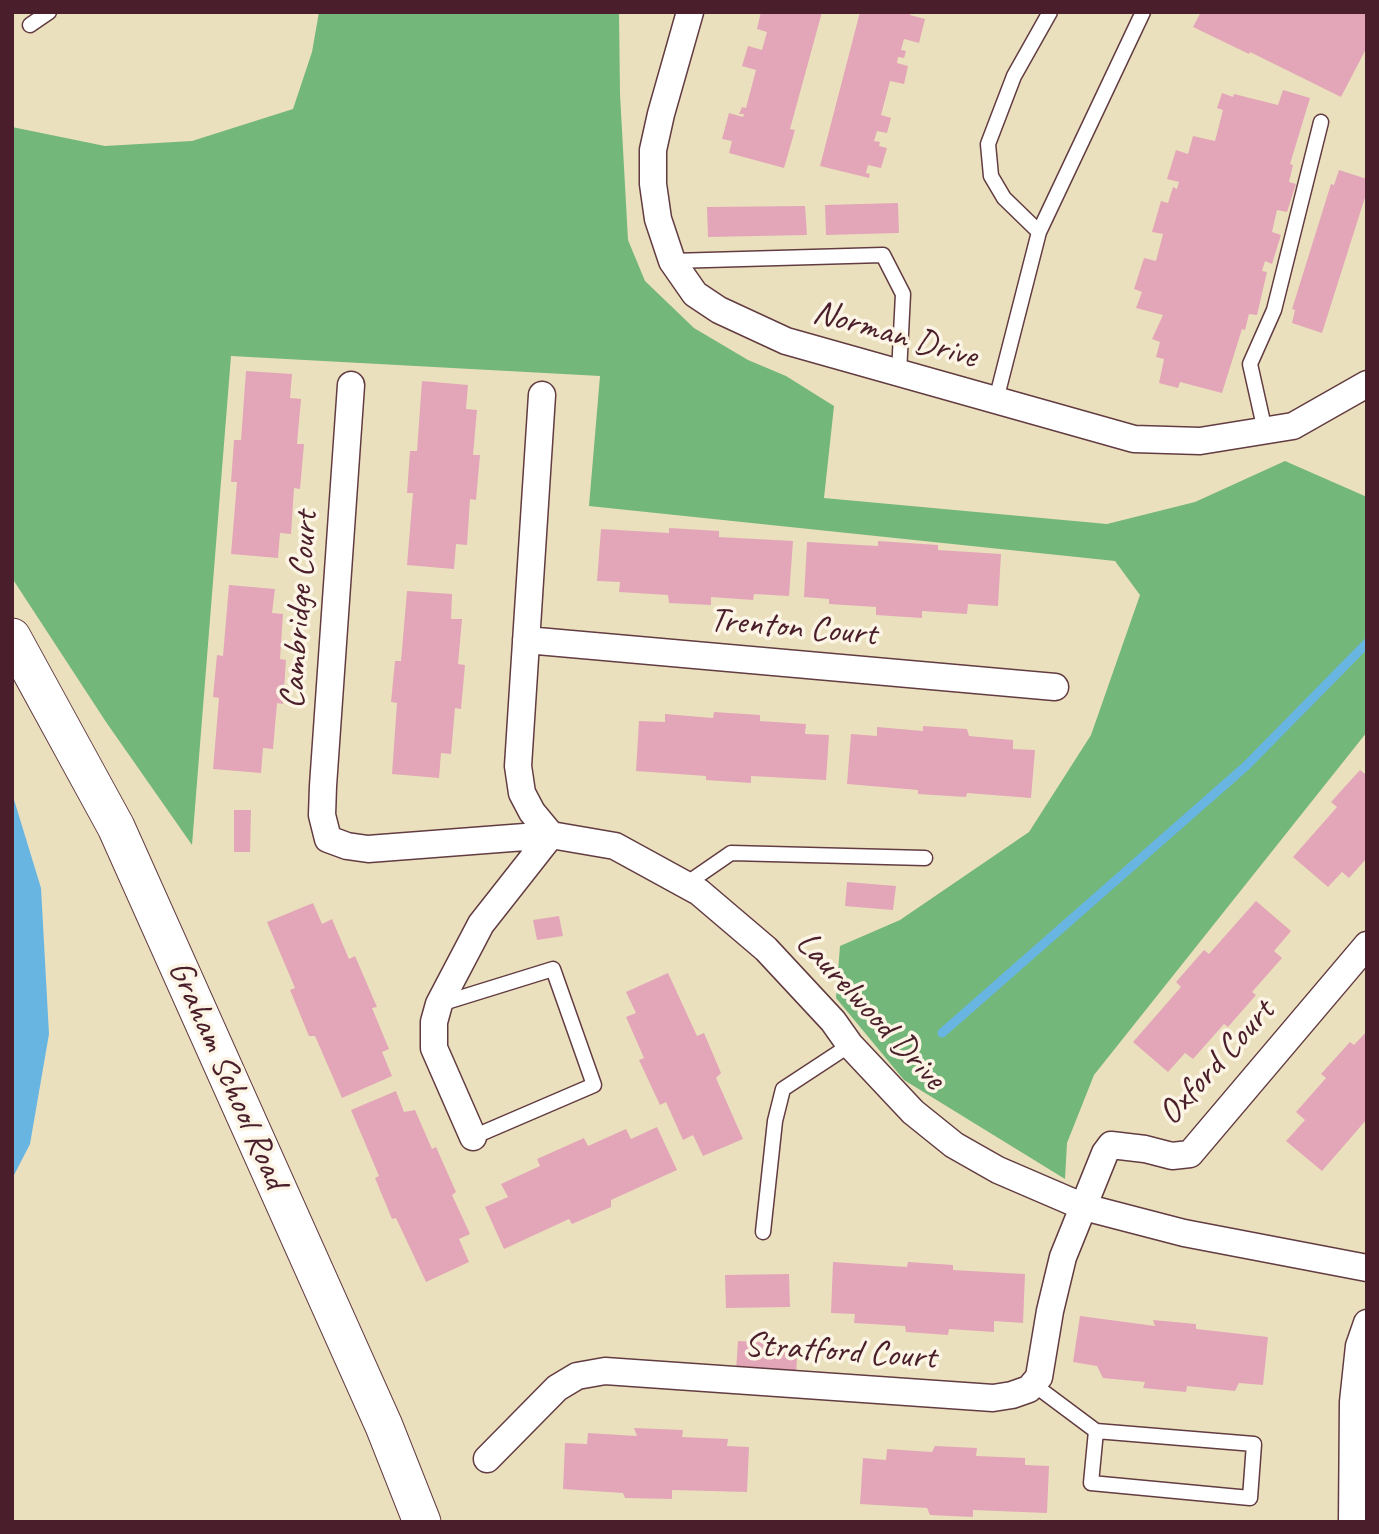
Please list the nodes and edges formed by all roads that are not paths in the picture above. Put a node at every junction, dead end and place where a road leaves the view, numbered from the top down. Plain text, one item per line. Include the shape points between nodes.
1 (49, 12) edge
2 (690, 12) edge
3 (1050, 12) edge
4 (1143, 12) edge
5 (30, 25) dead end
6 (1321, 121) dead end
7 (1039, 232) junction
8 (672, 261) junction
9 (899, 373) junction
10 (1367, 384) edge
11 (351, 385) dead end
12 (542, 395) dead end
13 (996, 400) junction
14 (1265, 430) junction
15 (12, 637) edge
16 (526, 640) junction
17 (1055, 687) dead end
18 (551, 835) junction
19 (328, 839) joint
20 (925, 858) dead end
21 (686, 884) junction
22 (1367, 945) edge
23 (439, 1004) junction
24 (850, 1045) junction
25 (473, 1136) joint
26 (1084, 1207) junction
27 (763, 1232) dead end
28 (1367, 1268) edge
29 (1367, 1323) edge
30 (1033, 1384) junction
31 (1096, 1431) junction
32 (487, 1459) dead end
33 (422, 1522) edge
34 (1352, 1522) edge

1 - 5 lane
2 - 8 street, Norman Drive via 653,150 657,219
3 - 7 lane via 1014,76 988,144 991,176 1004,198
4 - 7 lane
6 - 14 lane via 1274,310 1250,364
7 - 13 lane
8 - 9 street, Norman Drive via 695,293 719,310 786,341
8 - 9 lane via 883,255 903,294
9 - 13 street, Norman Drive
10 - 14 street, Norman Drive via 1293,426
11 - 19 street, Cambridge Court via 323,786 322,815
12 - 16 street
13 - 14 street, Norman Drive via 1133,439 1200,441
15 - 33 street, Graham School Road via 116,827 384,1426
16 - 17 street, Trenton Court
16 - 18 street via 518,766 522,793
18 - 19 street, Laurelwood Drive via 368,849
18 - 21 street, Laurelwood Drive via 615,846
18 - 23 street via 481,924
20 - 21 lane via 731,853
21 - 24 street, Laurelwood Drive via 766,949
22 - 26 street, Oxford Court via 1190,1154 1172,1156 1111,1145
23 - 25 street via 435,1048
23 - 25 lane via 553,969 594,1085
24 - 26 street, Laurelwood Drive via 913,1112 954,1145 998,1170
24 - 27 lane via 783,1089
26 - 28 street, Laurelwood Drive via 1184,1233
26 - 30 street via 1063,1257 1039,1377
29 - 34 street via 1359,1346 1353,1402
30 - 31 lane
30 - 32 street, Stratford Court via 993,1398 605,1371 577,1376 557,1388
31 - 31 lane via 1091,1483 1250,1498 1254,1444

